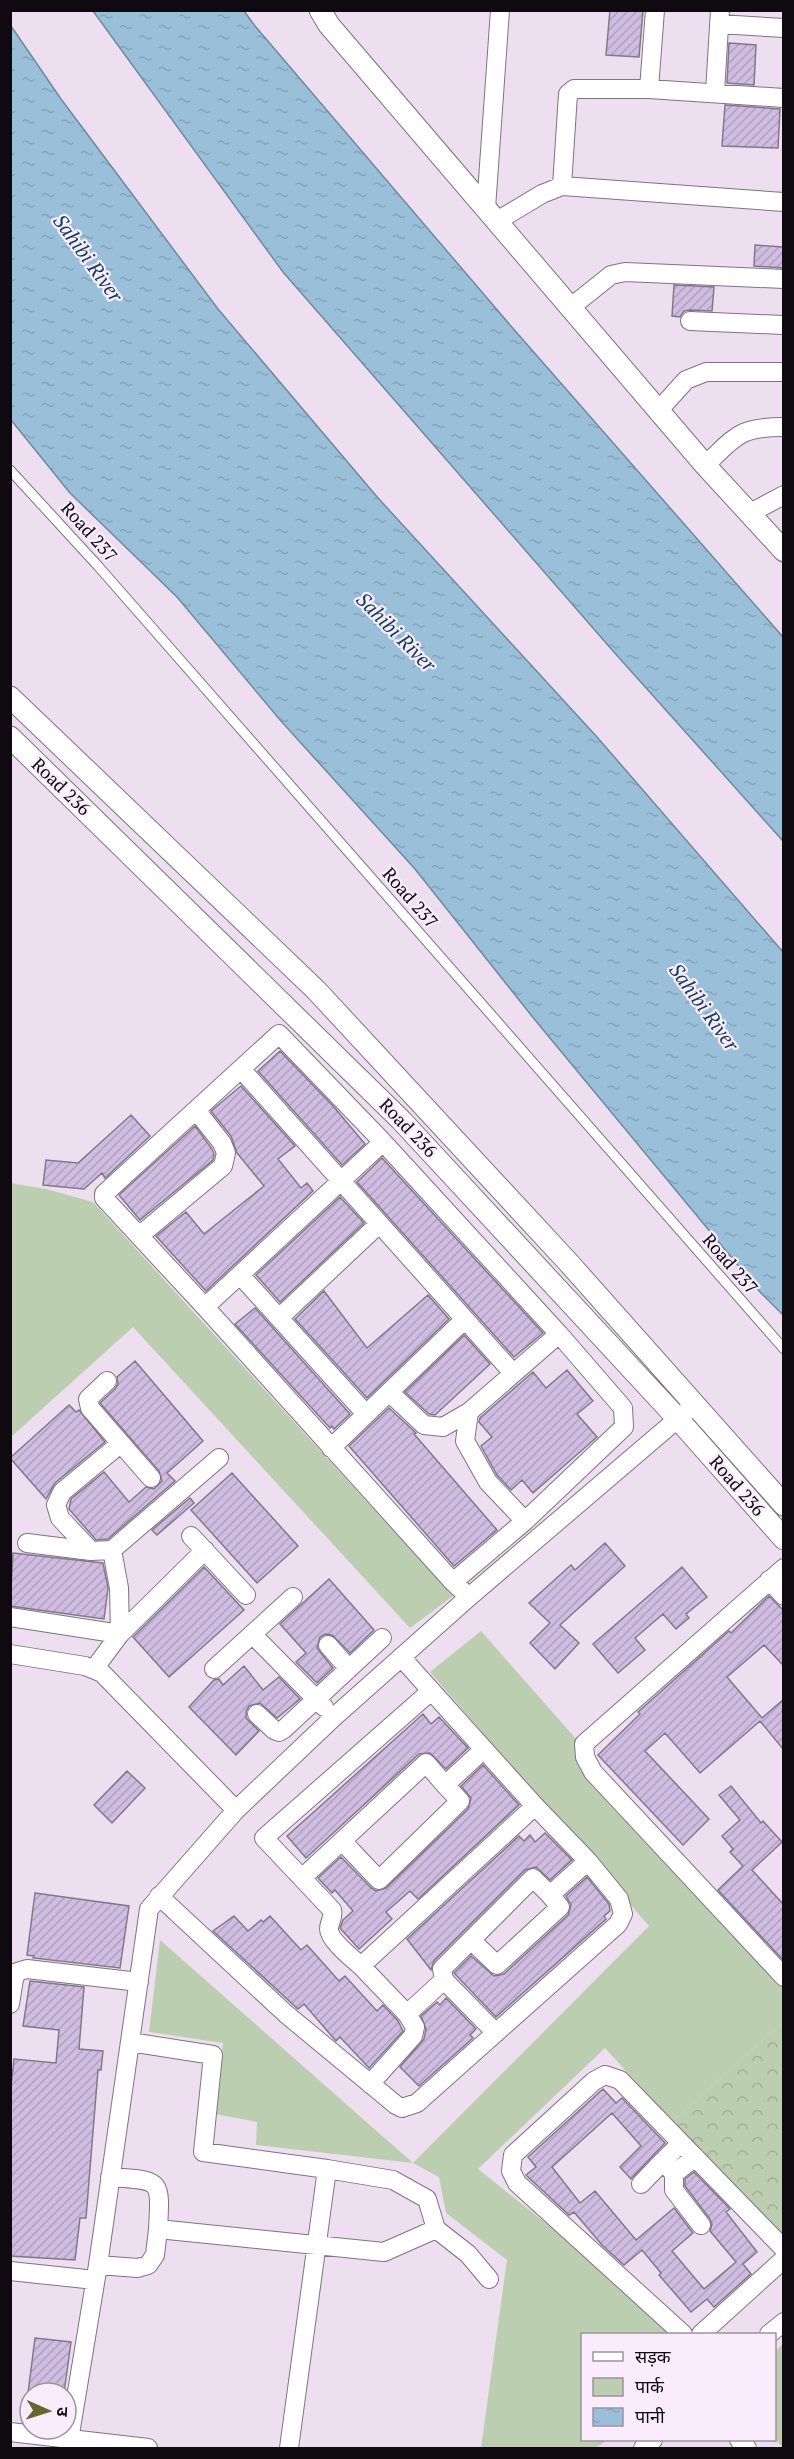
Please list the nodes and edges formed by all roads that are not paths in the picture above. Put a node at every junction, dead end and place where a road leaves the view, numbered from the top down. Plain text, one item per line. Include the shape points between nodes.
1 (320, 10) edge
2 (500, 10) edge
3 (655, 10) edge
4 (719, 17) edge
5 (783, 28) edge
6 (649, 89) junction
7 (715, 92) junction
8 (783, 98) edge
9 (562, 186) junction
10 (783, 202) edge
11 (491, 214) junction
12 (783, 279) edge
13 (571, 307) junction
14 (690, 321) dead end
15 (783, 325) edge
16 (783, 372) edge
17 (659, 410) junction
18 (783, 427) edge
19 (705, 465) junction
20 (10, 470) edge
21 (783, 495) edge
22 (750, 513) junction
23 (783, 551) edge
24 (10, 697) edge
25 (10, 737) edge
26 (241, 1069) junction
27 (196, 1110) junction
28 (383, 1142) junction
29 (342, 1181) junction
30 (380, 1224) junction
31 (139, 1236) junction
32 (240, 1275) junction
33 (205, 1307) junction
34 (279, 1317) junction
35 (464, 1320) junction
36 (559, 1334) junction
37 (783, 1349) edge
38 (513, 1373) junction
39 (107, 1382) dead end
40 (389, 1392) junction
41 (695, 1404) junction
42 (469, 1412) junction
43 (366, 1414) junction
44 (678, 1419) junction
45 (120, 1443) junction
46 (331, 1448) junction
47 (219, 1458) dead end
48 (151, 1478) dead end
49 (783, 1505) edge
50 (525, 1521) junction
51 (191, 1536) dead end
52 (783, 1539) edge
53 (27, 1544) dead end
54 (112, 1550) junction
55 (206, 1550) junction
56 (91, 1551) junction
57 (783, 1568) edge
58 (769, 1580) junction
59 (453, 1582) junction
60 (246, 1595) dead end
61 (783, 1596) edge
62 (293, 1597) dead end
63 (468, 1597) junction
64 (10, 1617) edge
65 (120, 1634) junction
66 (252, 1634) junction
67 (382, 1638) dead end
68 (328, 1645) dead end
69 (10, 1654) edge
70 (400, 1657) junction
71 (94, 1669) junction
72 (214, 1669) dead end
73 (349, 1669) junction
74 (431, 1691) junction
75 (317, 1699) junction
76 (257, 1714) dead end
77 (334, 1717) junction
78 (483, 1750) junction
79 (445, 1785) junction
80 (535, 1806) junction
81 (236, 1810) junction
82 (342, 1841) junction
83 (588, 1861) junction
84 (303, 1877) junction
85 (550, 1895) junction
86 (159, 1896) junction
87 (472, 1941) junction
88 (361, 1966) junction
89 (783, 1977) edge
90 (444, 1980) junction
91 (139, 1982) junction
92 (10, 2004) edge
93 (407, 2014) junction
94 (496, 2033) junction
95 (130, 2042) junction
96 (370, 2084) junction
97 (681, 2143) junction
98 (695, 2157) junction
99 (668, 2168) junction
100 (327, 2169) junction
101 (110, 2177) junction
102 (641, 2184) dead end
103 (701, 2225) dead end
104 (158, 2229) junction
105 (436, 2229) junction
106 (317, 2246) junction
107 (783, 2249) edge
108 (783, 2259) edge
109 (10, 2271) edge
110 (97, 2273) junction
111 (489, 2279) dead end
112 (783, 2322) edge
113 (682, 2333) edge
114 (702, 2333) edge
115 (770, 2333) edge
116 (78, 2386) edge
117 (78, 2441) edge
118 (148, 2448) edge
119 (289, 2448) edge

1 - 11 street
2 - 11 street
3 - 6 street
4 - 5 street
4 - 7 street
6 - 7 street
6 - 9 street via 570,91
7 - 8 street
9 - 10 street
9 - 11 street
11 - 13 street
12 - 13 street via 625,272 611,275
13 - 17 street
14 - 15 street
16 - 17 street via 706,372 686,380
17 - 19 street
18 - 19 street via 748,429
19 - 22 street
20 - 37 lane, Road 237
21 - 22 street
22 - 23 street
24 - 41 street via 316,990
25 - 44 street, Road 236 via 400,1120
26 - 27 street
26 - 28 street via 279,1034
26 - 29 street
27 - 31 street via 222,1143 226,1153 223,1166
27 - 31 street via 103,1196
28 - 29 street
28 - 36 street
29 - 30 street
29 - 32 street
30 - 34 street
30 - 35 street
31 - 33 street
32 - 33 street
32 - 34 street
33 - 46 street
34 - 43 street
35 - 38 street
35 - 40 street
36 - 38 street
36 - 50 street via 623,1408 624,1427
38 - 42 street
39 - 45 street via 88,1399 90,1408
40 - 42 street via 424,1425 443,1426
40 - 43 street
41 - 44 street
41 - 49 street
42 - 50 street via 465,1441 488,1482
43 - 46 street
44 - 52 street, Road 236
44 - 63 street
45 - 48 street
45 - 56 street via 62,1492 56,1505 60,1518
46 - 59 street
47 - 54 street
50 - 59 street
51 - 55 street
53 - 56 street
54 - 56 street
54 - 65 street via 119,1588
55 - 60 street
55 - 65 street
57 - 58 street
58 - 61 street
58 - 89 street via 584,1744 592,1772
59 - 63 street
62 - 66 street
63 - 70 street
64 - 65 street
65 - 71 street
66 - 72 street
66 - 75 street
67 - 73 street
68 - 73 street
69 - 71 street
70 - 74 street
70 - 77 street
71 - 81 street via 110,1680
73 - 75 street
74 - 78 street
74 - 84 street via 264,1838
75 - 76 street via 279,1732
75 - 77 street
77 - 81 street
78 - 79 street
78 - 80 street
79 - 82 street via 426,1763
79 - 82 street via 460,1801 379,1880
80 - 83 street
80 - 88 street
81 - 86 street
82 - 84 street
83 - 85 street
83 - 94 street via 619,1899 623,1914 618,1924
84 - 88 street via 332,1910 328,1931 331,1938
85 - 87 street via 533,1878
85 - 87 street via 560,1906 497,1965
86 - 91 street via 149,1909
86 - 96 street
87 - 90 street via 442,1970
88 - 93 street
90 - 93 street
90 - 94 street
91 - 92 street via 21,1970 14,1979
91 - 95 street
93 - 96 street via 415,2027 413,2036
94 - 96 street via 407,2108 396,2106
95 - 100 street via 213,2055 203,2152
95 - 101 street
97 - 98 street
97 - 99 street
97 - 113 street via 620,2080 605,2075 513,2155 511,2170 517,2183
98 - 99 street
98 - 107 street
99 - 102 street
99 - 103 street via 674,2190
100 - 105 street via 393,2180 427,2199
100 - 106 street
101 - 104 street via 149,2180 154,2184 160,2195
101 - 110 street
104 - 106 street
104 - 110 street via 155,2255 148,2265
105 - 106 street via 384,2252
105 - 111 street via 468,2254
106 - 119 street
108 - 114 street
109 - 110 street
110 - 116 street
112 - 115 street
117 - 118 street

